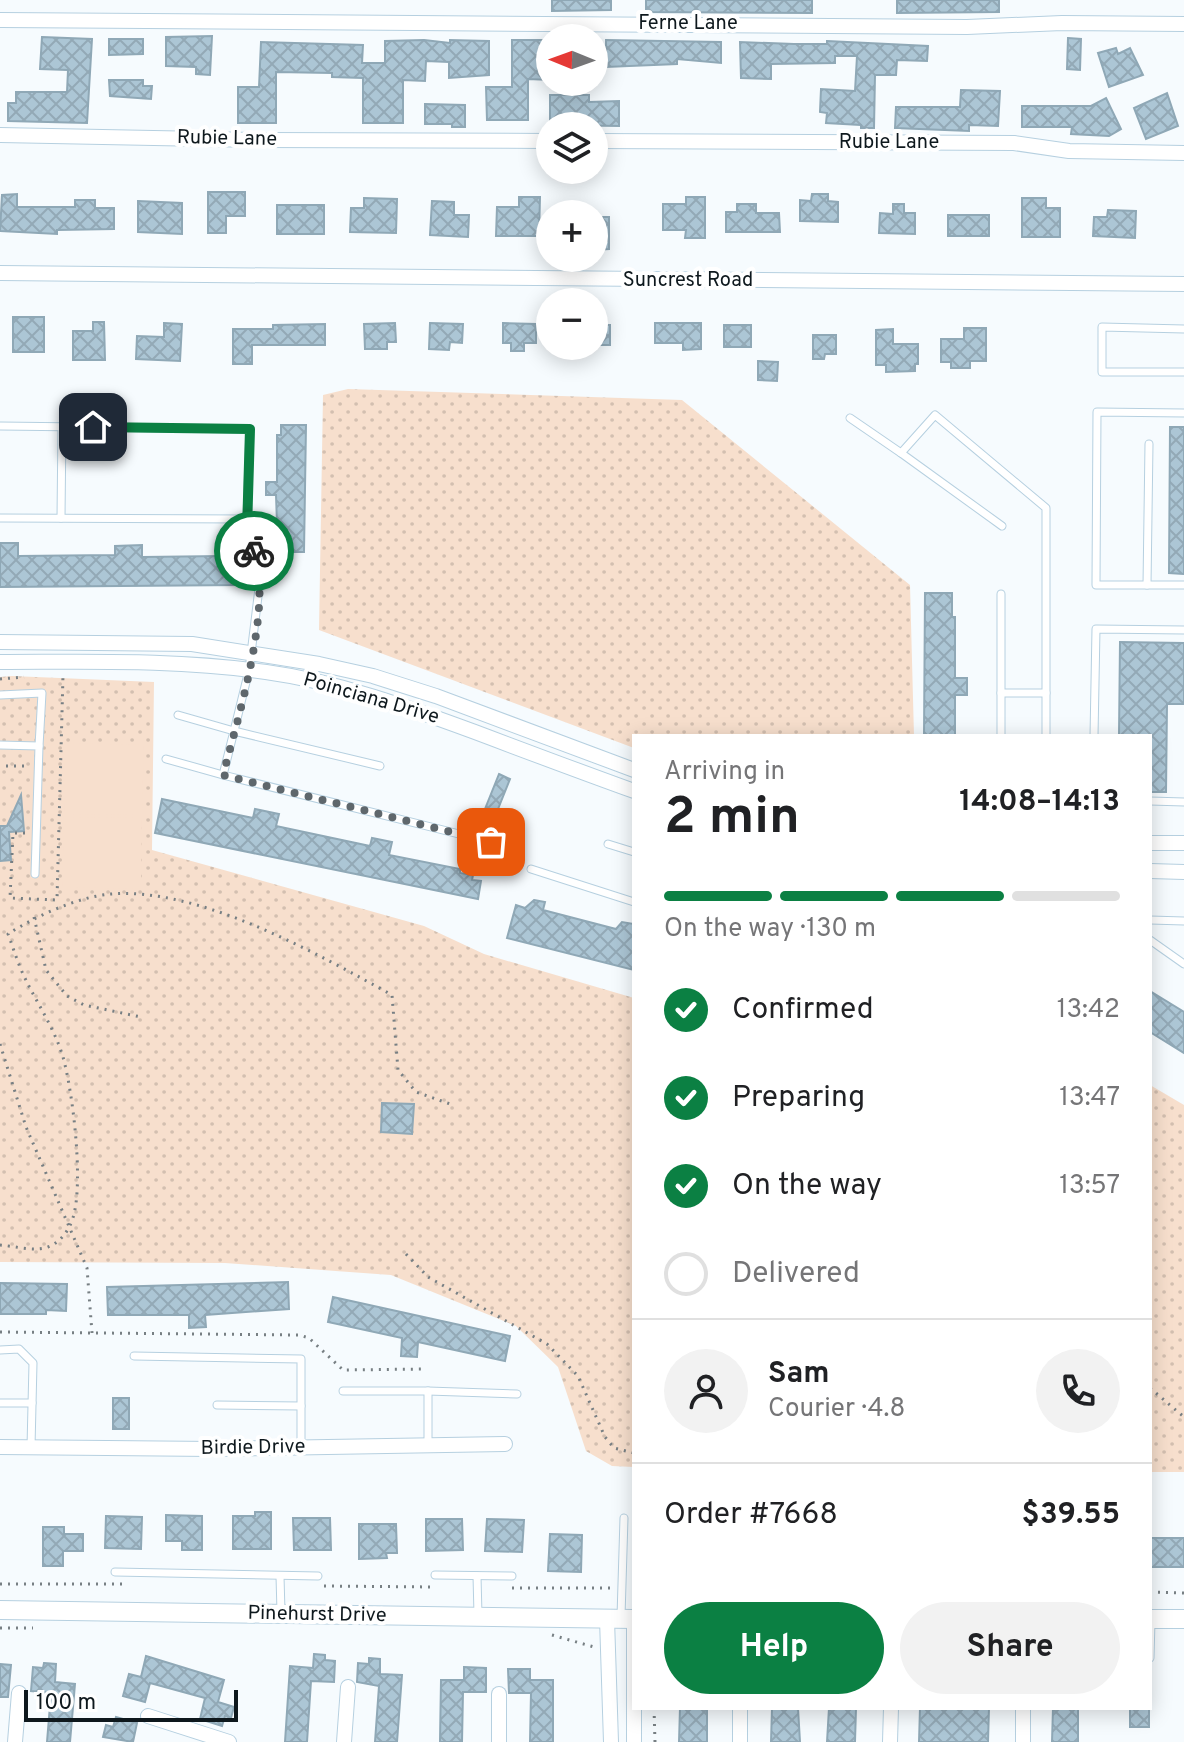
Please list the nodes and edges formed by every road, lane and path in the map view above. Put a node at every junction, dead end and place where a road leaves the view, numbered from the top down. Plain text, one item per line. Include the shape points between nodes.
1 (0, 20) edge
2 (1184, 24) edge
3 (0, 135) edge
4 (536, 141) edge
5 (608, 141) edge
6 (1184, 153) edge
7 (0, 273) edge
8 (1184, 284) edge
9 (1184, 329) edge
10 (1184, 372) edge
11 (1184, 413) edge
12 (850, 418) dead end
13 (0, 426) edge
14 (62, 426) junction
15 (1149, 444) dead end
16 (901, 453) junction
17 (0, 518) edge
18 (61, 518) junction
19 (247, 519) junction
20 (1002, 526) dead end
21 (1147, 585) junction
22 (1184, 585) edge
23 (1001, 594) dead end
24 (1184, 630) edge
25 (0, 642) edge
26 (251, 652) junction
27 (0, 662) edge
28 (249, 670) junction
29 (54, 675) dead end
30 (27, 677) dead end
31 (0, 679) edge
32 (1001, 693) junction
33 (1046, 693) junction
34 (0, 695) edge
35 (178, 715) dead end
36 (234, 731) junction
37 (1001, 734) edge
38 (1046, 734) edge
39 (1094, 734) edge
40 (0, 745) edge
41 (39, 746) junction
42 (166, 759) dead end
43 (6, 766) dead end
44 (380, 766) dead end
45 (632, 769) edge
46 (223, 775) junction
47 (26, 779) dead end
48 (632, 790) edge
49 (1152, 801) edge
50 (1184, 802) edge
51 (25, 833) dead end
52 (491, 842) dead end
53 (1152, 843) edge
54 (1184, 843) edge
55 (608, 844) dead end
56 (632, 851) edge
57 (531, 869) dead end
58 (1152, 871) edge
59 (1184, 872) edge
60 (35, 874) dead end
61 (632, 901) edge
62 (34, 917) junction
63 (1152, 920) edge
64 (1184, 921) edge
65 (1152, 941) edge
66 (1184, 964) edge
67 (141, 1017) dead end
68 (0, 1044) edge
69 (453, 1105) dead end
70 (69, 1227) junction
71 (0, 1245) edge
72 (406, 1254) dead end
73 (0, 1332) edge
74 (92, 1333) junction
75 (0, 1350) edge
76 (134, 1356) dead end
77 (423, 1369) dead end
78 (1152, 1390) edge
79 (343, 1391) dead end
80 (428, 1391) junction
81 (517, 1394) dead end
82 (0, 1403) edge
83 (32, 1403) junction
84 (217, 1405) dead end
85 (301, 1406) junction
86 (1184, 1417) edge
87 (505, 1444) dead end
88 (428, 1445) junction
89 (0, 1447) edge
90 (31, 1447) junction
91 (301, 1447) junction
92 (632, 1452) edge
93 (624, 1518) dead end
94 (115, 1572) dead end
95 (435, 1575) dead end
96 (280, 1576) junction
97 (318, 1576) dead end
98 (477, 1576) junction
99 (512, 1576) dead end
100 (1152, 1592) edge
101 (1184, 1593) edge
102 (0, 1610) edge
103 (281, 1614) junction
104 (478, 1617) junction
105 (624, 1619) edge
106 (1152, 1619) edge
107 (1184, 1619) edge
108 (348, 1687) dead end
109 (19, 1693) dead end
110 (499, 1694) dead end
111 (654, 1710) edge
112 (740, 1710) edge
113 (891, 1710) edge
114 (1023, 1710) edge
115 (148, 1716) dead end
116 (15, 1742) edge
117 (229, 1742) edge
118 (344, 1742) edge
119 (499, 1742) edge
120 (611, 1742) edge
121 (634, 1742) edge
122 (655, 1742) edge
123 (740, 1742) edge
124 (890, 1742) edge
125 (1023, 1742) edge

1 - 2 street, Ferne Lane
3 - 4 street, Rubie Lane
5 - 6 street, Rubie Lane via 1014,143 1069,151
7 - 8 street, Suncrest Road
9 - 10 lane via 1102,327 1102,372
11 - 21 lane via 1097,412 1096,585
12 - 16 lane
13 - 14 lane
14 - 18 lane
14 - 19 lane via 250,429
15 - 21 lane
16 - 20 lane
16 - 33 lane via 935,415 1046,508
17 - 18 lane
18 - 19 lane
19 - 26 lane via 260,580
21 - 22 lane
23 - 32 lane
24 - 39 lane via 1096,629
25 - 26 street, Poinciana Drive via 192,644
26 - 28 lane
26 - 45 street, Poinciana Drive via 373,676
27 - 28 street, Poinciana Drive
28 - 36 lane
28 - 48 street, Poinciana Drive via 348,688 400,704
29 - 51 path via 63,675 57,900 10,898 13,833
30 - 31 path
32 - 33 lane
32 - 37 lane
33 - 38 lane
34 - 41 lane via 42,693
35 - 36 lane
36 - 44 lane
36 - 46 lane
40 - 41 lane
41 - 60 lane
42 - 46 lane
43 - 47 path via 27,766
46 - 52 lane
49 - 50 lane
53 - 54 street
55 - 56 lane
57 - 61 lane
58 - 59 street
62 - 67 path via 46,970 67,996 84,1005
62 - 69 path via 112,894 163,897 222,911 392,995 398,1070 416,1092
62 - 70 path via 8,934 63,1056 74,1109 77,1198
63 - 64 lane
65 - 66 lane
68 - 70 path via 26,1127
70 - 71 path via 46,1248
70 - 74 path via 87,1268
72 - 92 path via 428,1277 547,1344 578,1376 605,1437 614,1448
73 - 74 path
74 - 77 path via 299,1335 343,1370
75 - 83 lane via 19,1349 33,1363
76 - 85 lane via 301,1359
78 - 86 path
79 - 80 lane
80 - 81 lane
80 - 88 lane
82 - 83 lane
83 - 90 lane
84 - 85 lane
85 - 91 lane
87 - 88 street, Birdie Drive
88 - 91 street, Birdie Drive
89 - 90 street, Birdie Drive
90 - 91 street, Birdie Drive
93 - 105 lane
94 - 96 lane
95 - 98 lane
96 - 97 lane
96 - 103 lane
98 - 99 lane
98 - 104 lane
100 - 101 path
102 - 103 street, Pinehurst Drive
103 - 104 street, Pinehurst Drive
104 - 105 street, Pinehurst Drive
105 - 120 street
105 - 121 street
106 - 107 street
108 - 118 street
109 - 116 street
110 - 119 street
111 - 122 path
112 - 123 street
113 - 124 street
114 - 125 street
115 - 117 street

